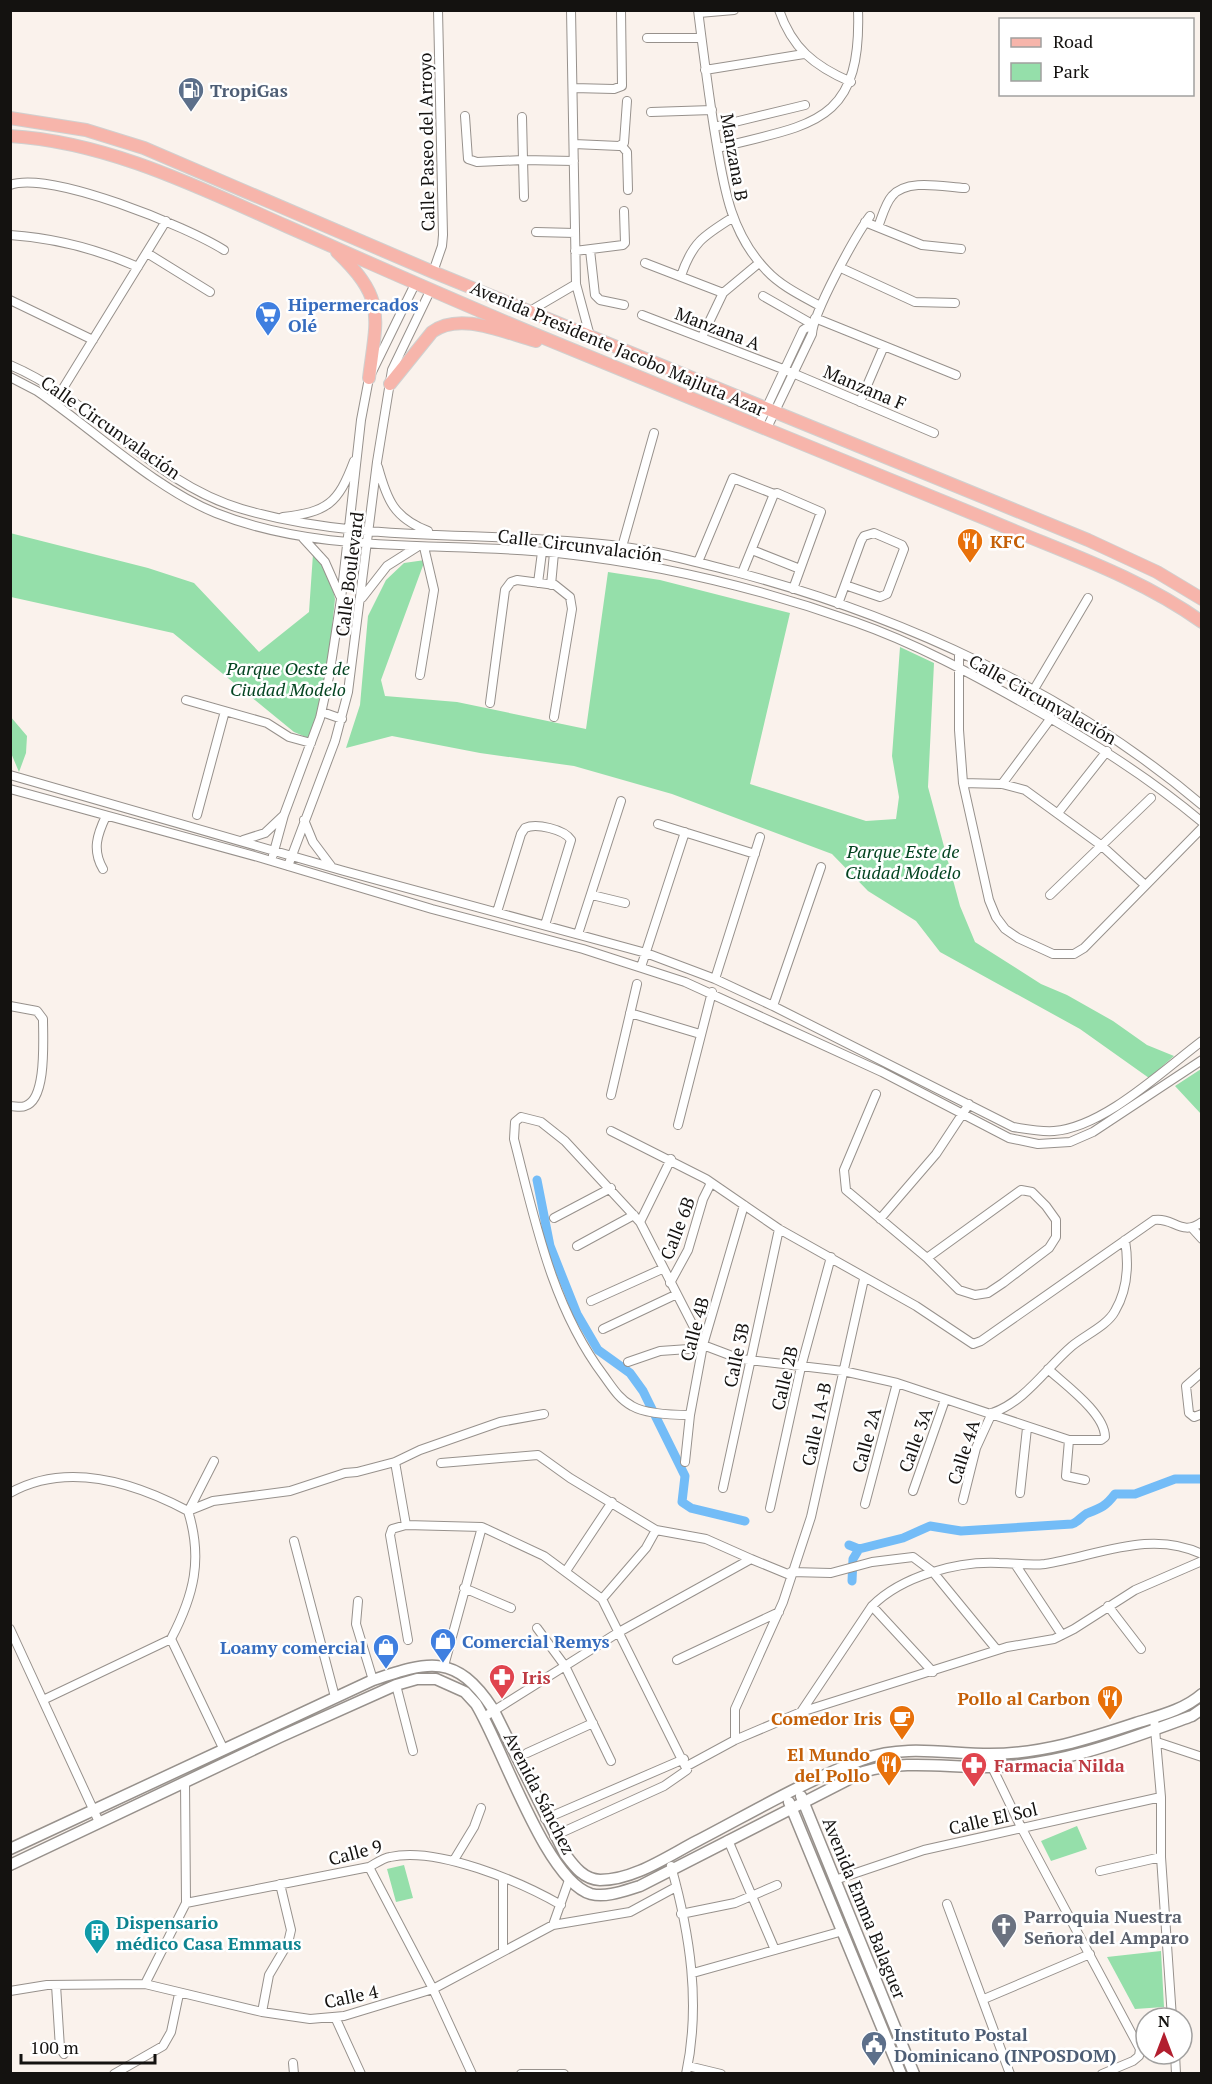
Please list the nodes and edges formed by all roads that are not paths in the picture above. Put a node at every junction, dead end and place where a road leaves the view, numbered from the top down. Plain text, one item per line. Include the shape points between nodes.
1 (438, 10) edge
2 (571, 10) edge
3 (621, 10) edge
4 (734, 10) edge
5 (779, 10) edge
6 (858, 10) edge
7 (699, 12) edge
8 (647, 38) dead end
9 (701, 38) junction
10 (804, 54) junction
11 (705, 70) junction
12 (851, 82) junction
13 (573, 88) junction
14 (627, 101) dead end
15 (805, 105) dead end
16 (711, 110) junction
17 (651, 112) dead end
18 (465, 116) dead end
19 (522, 117) dead end
20 (10, 118) edge
21 (714, 127) junction
22 (10, 136) edge
23 (574, 144) junction
24 (621, 145) junction
25 (718, 148) junction
26 (523, 160) junction
27 (574, 161) junction
28 (10, 184) edge
29 (965, 188) dead end
30 (628, 190) dead end
31 (524, 197) dead end
32 (624, 211) dead end
33 (732, 218) junction
34 (166, 221) junction
35 (878, 227) junction
36 (536, 232) dead end
37 (575, 233) junction
38 (10, 235) edge
39 (329, 245) junction
40 (961, 249) dead end
41 (224, 250) dead end
42 (590, 250) junction
43 (575, 251) junction
44 (147, 252) junction
45 (645, 263) dead end
46 (759, 263) junction
47 (138, 267) junction
48 (841, 268) junction
49 (433, 272) junction
50 (681, 276) junction
51 (416, 282) junction
52 (576, 284) junction
53 (431, 289) junction
54 (210, 292) dead end
55 (723, 293) junction
56 (763, 296) dead end
57 (10, 300) edge
58 (955, 303) dead end
59 (624, 306) dead end
60 (820, 306) junction
61 (530, 311) junction
62 (642, 315) dead end
63 (813, 321) junction
64 (590, 336) junction
65 (702, 337) junction
66 (93, 340) junction
67 (885, 346) junction
68 (566, 347) junction
69 (10, 365) edge
70 (783, 369) junction
71 (793, 373) junction
72 (956, 375) dead end
73 (10, 377) edge
74 (369, 378) junction
75 (390, 384) junction
76 (60, 393) junction
77 (860, 402) junction
78 (54, 403) junction
79 (770, 410) junction
80 (762, 428) junction
81 (654, 432) dead end
82 (934, 433) dead end
83 (358, 452) junction
84 (377, 462) junction
85 (774, 494) junction
86 (277, 518) junction
87 (349, 529) junction
88 (369, 530) junction
89 (432, 533) junction
90 (303, 538) junction
91 (525, 538) junction
92 (348, 541) junction
93 (368, 543) junction
94 (420, 547) junction
95 (622, 547) junction
96 (752, 550) junction
97 (524, 551) junction
98 (542, 552) junction
99 (554, 553) junction
100 (698, 562) junction
101 (800, 569) junction
102 (741, 573) junction
103 (538, 583) junction
104 (550, 585) junction
105 (845, 585) junction
106 (793, 589) junction
107 (1088, 598) dead end
108 (1202, 598) edge
109 (341, 599) junction
110 (362, 599) junction
111 (838, 604) junction
112 (1202, 621) edge
113 (959, 654) junction
114 (960, 669) junction
115 (420, 675) dead end
116 (1033, 692) junction
117 (186, 700) dead end
118 (490, 703) dead end
119 (225, 711) junction
120 (322, 712) junction
121 (554, 717) dead end
122 (1051, 718) junction
123 (342, 719) junction
124 (311, 743) junction
125 (1107, 751) junction
126 (10, 775) edge
127 (963, 783) junction
128 (1002, 784) junction
129 (10, 789) edge
130 (1151, 798) dead end
131 (621, 801) dead end
132 (1202, 805) edge
133 (1058, 813) junction
134 (197, 815) dead end
135 (284, 815) junction
136 (106, 816) junction
137 (304, 819) junction
138 (1202, 822) edge
139 (658, 824) dead end
140 (1202, 828) edge
141 (685, 832) junction
142 (760, 837) dead end
143 (243, 840) junction
144 (1102, 846) junction
145 (274, 851) junction
146 (755, 854) junction
147 (292, 855) junction
148 (272, 861) junction
149 (288, 866) junction
150 (332, 867) junction
151 (821, 867) dead end
152 (103, 869) dead end
153 (1144, 885) junction
154 (592, 895) junction
155 (1050, 895) dead end
156 (625, 903) dead end
157 (498, 912) junction
158 (545, 925) junction
159 (578, 934) junction
160 (646, 953) junction
161 (641, 967) junction
162 (715, 979) junction
163 (637, 984) dead end
164 (712, 992) junction
165 (10, 1006) edge
166 (773, 1006) junction
167 (630, 1013) junction
168 (700, 1034) junction
169 (1202, 1041) edge
170 (1202, 1060) edge
171 (876, 1094) dead end
172 (611, 1095) dead end
173 (969, 1104) junction
174 (10, 1106) edge
175 (962, 1115) junction
176 (678, 1125) dead end
177 (611, 1131) dead end
178 (670, 1159) junction
179 (711, 1183) junction
180 (611, 1188) junction
181 (744, 1205) junction
182 (634, 1215) junction
183 (554, 1218) dead end
184 (880, 1219) junction
185 (640, 1222) junction
186 (1202, 1222) edge
187 (778, 1228) junction
188 (1192, 1228) junction
189 (1202, 1239) edge
190 (1125, 1240) junction
191 (577, 1246) dead end
192 (831, 1257) junction
193 (927, 1258) junction
194 (662, 1269) junction
195 (864, 1279) junction
196 (670, 1283) junction
197 (675, 1295) junction
198 (591, 1301) dead end
199 (603, 1329) dead end
200 (703, 1347) junction
201 (750, 1361) junction
202 (628, 1362) dead end
203 (801, 1367) junction
204 (1048, 1369) junction
205 (843, 1371) junction
206 (1202, 1372) edge
207 (897, 1383) junction
208 (945, 1400) junction
209 (992, 1413) junction
210 (544, 1414) dead end
211 (1202, 1414) edge
212 (690, 1415) junction
213 (1027, 1428) junction
214 (1069, 1440) junction
215 (214, 1461) dead end
216 (395, 1462) junction
217 (441, 1462) dead end
218 (685, 1462) dead end
219 (1085, 1480) dead end
220 (723, 1488) dead end
221 (913, 1491) dead end
222 (10, 1493) edge
223 (1020, 1493) dead end
224 (963, 1500) dead end
225 (612, 1502) junction
226 (865, 1504) dead end
227 (770, 1508) dead end
228 (188, 1511) junction
229 (406, 1525) junction
230 (482, 1527) junction
231 (656, 1530) junction
232 (294, 1541) dead end
233 (1202, 1554) edge
234 (751, 1559) junction
235 (1202, 1562) edge
236 (1015, 1564) junction
237 (566, 1570) junction
238 (933, 1572) junction
239 (791, 1574) junction
240 (464, 1588) junction
241 (602, 1599) junction
242 (358, 1601) dead end
243 (872, 1606) junction
244 (1108, 1606) junction
245 (511, 1608) dead end
246 (778, 1612) junction
247 (537, 1628) dead end
248 (619, 1632) junction
249 (12, 1635) edge
250 (1062, 1635) junction
251 (171, 1639) junction
252 (408, 1640) dead end
253 (1141, 1649) dead end
254 (997, 1650) junction
255 (677, 1660) dead end
256 (444, 1666) junction
257 (565, 1666) junction
258 (933, 1672) junction
259 (373, 1680) junction
260 (396, 1685) junction
261 (1202, 1694) edge
262 (335, 1697) junction
263 (43, 1700) junction
264 (493, 1708) junction
265 (1202, 1709) edge
266 (801, 1712) junction
267 (484, 1717) junction
268 (1154, 1718) junction
269 (593, 1723) junction
270 (1157, 1729) junction
271 (735, 1740) junction
272 (1157, 1742) junction
273 (224, 1748) junction
274 (413, 1751) dead end
275 (527, 1753) dead end
276 (989, 1754) junction
277 (1202, 1757) edge
278 (611, 1761) dead end
279 (685, 1762) junction
280 (992, 1767) junction
281 (186, 1782) junction
282 (799, 1789) junction
283 (786, 1796) junction
284 (1161, 1797) junction
285 (803, 1801) junction
286 (792, 1807) junction
287 (481, 1808) dead end
288 (93, 1809) junction
289 (545, 1819) junction
290 (99, 1822) junction
291 (1021, 1827) junction
292 (554, 1836) junction
293 (728, 1840) junction
294 (12, 1848) edge
295 (668, 1856) junction
296 (1161, 1857) junction
297 (22, 1860) junction
298 (454, 1860) junction
299 (10, 1865) edge
300 (369, 1867) junction
301 (672, 1868) junction
302 (1100, 1871) dead end
303 (503, 1878) junction
304 (569, 1880) junction
305 (835, 1880) junction
306 (280, 1884) junction
307 (777, 1885) dead end
308 (676, 1887) junction
309 (753, 1897) junction
310 (186, 1903) junction
311 (947, 1904) dead end
312 (561, 1905) junction
313 (681, 1914) junction
314 (554, 1925) junction
315 (849, 1929) junction
316 (503, 1950) junction
317 (775, 1950) junction
318 (1090, 1954) junction
319 (693, 1973) junction
320 (145, 1984) junction
321 (56, 1985) junction
322 (434, 1989) junction
323 (10, 1991) edge
324 (179, 1994) junction
325 (984, 1999) junction
326 (1171, 2006) edge
327 (262, 2012) junction
328 (335, 2017) junction
329 (64, 2054) dead end
330 (293, 2063) dead end
331 (687, 2070) edge
332 (119, 2073) edge
333 (294, 2073) edge
334 (361, 2073) edge
335 (472, 2073) edge
336 (520, 2073) edge
337 (564, 2073) edge
338 (721, 2073) edge
339 (901, 2073) edge
340 (914, 2073) edge
341 (1010, 2073) edge
342 (1102, 2073) edge

1 - 49 street, Calle Paseo del Arroyo via 443,234
2 - 13 street
3 - 13 street via 622,86
4 - 7 street
5 - 10 street via 787,33
6 - 12 street via 858,42
7 - 9 street, Manzana B
8 - 9 street
9 - 11 street, Manzana B
10 - 11 street
10 - 12 street
11 - 16 street, Manzana B
12 - 25 street via 823,116 807,125
13 - 23 street
14 - 24 street
15 - 21 street
16 - 17 street
16 - 21 street, Manzana B
18 - 26 street via 468,159
19 - 26 street
20 - 49 main road, Avenida Presidente Jacobo Majluta Azar via 86,130 144,148
21 - 25 street, Manzana B
22 - 39 main road, Avenida Presidente Jacobo Majluta Azar via 58,141 137,164
23 - 24 street
23 - 27 street
24 - 30 street via 627,152
25 - 33 street, Manzana B
26 - 27 street
26 - 31 street
27 - 37 street
28 - 34 street via 79,192
29 - 35 street via 909,186 899,190 888,202
32 - 42 street via 625,243
33 - 46 street, Manzana B
33 - 50 street via 711,231 689,253
34 - 41 street via 187,228
34 - 44 street
35 - 40 street via 922,245
35 - 48 street via 867,219
36 - 37 street
37 - 43 street
38 - 47 street via 73,244
39 - 51 main road, Avenida Presidente Jacobo Majluta Azar
39 - 74 main road via 360,274 373,298 375,322
42 - 43 street
42 - 59 street via 595,295
43 - 52 street
44 - 47 street
44 - 54 street
45 - 50 street
46 - 55 street
46 - 60 street, Manzana B via 776,280
47 - 66 street
48 - 58 street via 915,302
48 - 60 street
49 - 61 main road, Avenida Presidente Jacobo Majluta Azar
50 - 55 street
51 - 53 main road, Avenida Presidente Jacobo Majluta Azar
51 - 74 street, Calle Boulevard
52 - 61 street
52 - 64 street
53 - 68 main road, Avenida Presidente Jacobo Majluta Azar
53 - 75 street, Calle Boulevard via 397,355
55 - 65 street
56 - 63 street
57 - 66 street
60 - 63 street
61 - 64 main road, Avenida Presidente Jacobo Majluta Azar
62 - 65 street, Manzana A
63 - 67 street
63 - 70 street via 803,330
63 - 71 street via 812,334
64 - 79 main road, Avenida Presidente Jacobo Majluta Azar
65 - 70 street, Manzana A
66 - 76 street
67 - 72 street
67 - 77 street
68 - 75 main road via 462,322 447,324 432,332
68 - 80 main road, Avenida Presidente Jacobo Majluta Azar
69 - 76 street, Calle Circunvalación
70 - 71 street, Manzana F
70 - 79 street
71 - 77 street, Manzana F
71 - 79 street
73 - 78 street, Calle Circunvalación
74 - 83 street, Calle Boulevard
75 - 84 street, Calle Boulevard
76 - 78 street
76 - 86 street, Calle Circunvalación via 195,490
77 - 82 street, Manzana F
78 - 90 street, Calle Circunvalación via 190,501 260,529
79 - 80 street
79 - 108 main road, Avenida Presidente Jacobo Majluta Azar via 1097,544
80 - 112 main road, Avenida Presidente Jacobo Majluta Azar via 1129,580
81 - 95 street
83 - 86 street via 343,486 327,506 316,512
83 - 87 street, Calle Boulevard
84 - 88 street, Calle Boulevard
84 - 89 street via 393,508 417,527
85 - 96 street
85 - 100 street via 733,477
85 - 101 street via 821,512
86 - 87 street, Calle Circunvalación
87 - 88 street, Calle Circunvalación
87 - 92 street, Calle Boulevard
88 - 89 street, Calle Circunvalación
88 - 93 street, Calle Boulevard
89 - 91 street, Calle Circunvalación
90 - 92 street, Calle Circunvalación
90 - 109 street via 325,562
91 - 95 street, Calle Circunvalación
91 - 97 street
92 - 93 street, Calle Circunvalación
92 - 109 street, Calle Boulevard
93 - 94 street, Calle Circunvalación
93 - 110 street, Calle Boulevard
94 - 97 street, Calle Circunvalación
94 - 110 street via 387,566
94 - 115 street via 434,590
95 - 100 street, Calle Circunvalación
96 - 101 street
96 - 102 street
97 - 98 street, Calle Circunvalación
98 - 99 street, Calle Circunvalación
98 - 103 street
99 - 104 street
99 - 114 street, Calle Circunvalación via 642,564 781,598 856,622
100 - 102 street, Calle Circunvalación
101 - 106 street
102 - 106 street, Calle Circunvalación
103 - 104 street
103 - 118 street via 517,580 505,590
104 - 121 street via 570,597 572,609
105 - 105 street via 864,536 874,533 903,545 887,594 880,597
105 - 111 street
106 - 111 street, Calle Circunvalación
107 - 116 street
109 - 120 street, Calle Boulevard
110 - 123 street, Calle Boulevard
111 - 113 street, Calle Circunvalación via 873,615
113 - 114 street
113 - 116 street, Calle Circunvalación
114 - 122 street, Calle Circunvalación
114 - 127 street
116 - 132 street, Calle Circunvalación via 1116,740
117 - 119 street
119 - 124 street via 267,723 289,737
119 - 134 street
120 - 123 street
120 - 124 street, Calle Boulevard
122 - 125 street, Calle Circunvalación
122 - 128 street
123 - 137 street, Calle Boulevard
124 - 135 street, Calle Boulevard
125 - 133 street
125 - 138 street, Calle Circunvalación
126 - 143 street
127 - 128 street
127 - 153 street via 989,900 1005,929 1018,938 1053,954 1074,954
128 - 133 street via 1025,790
129 - 136 street
130 - 144 street
131 - 154 street
133 - 144 street
135 - 143 street via 265,833
135 - 145 street, Calle Boulevard
136 - 148 street
136 - 152 street via 96,847
137 - 147 street, Calle Boulevard
137 - 150 street via 313,842
139 - 141 street
140 - 153 street
141 - 146 street
141 - 160 street
142 - 146 street
143 - 145 street
144 - 153 street
144 - 155 street
145 - 147 street
145 - 148 street, Calle Boulevard
146 - 162 street
147 - 149 street, Calle Boulevard
147 - 150 street
148 - 149 street
149 - 161 street
150 - 157 street
151 - 166 street
154 - 156 street
154 - 159 street
157 - 158 street
157 - 158 street via 521,834 525,828 536,825 566,834 571,840
158 - 159 street
159 - 160 street
160 - 161 street
160 - 162 street
161 - 164 street
162 - 166 street
163 - 167 street
164 - 168 street
164 - 175 street via 882,1072
165 - 174 street via 37,1011 44,1019 40,1086 34,1100 26,1106
166 - 173 street
167 - 168 street
167 - 172 street
168 - 176 street
169 - 173 street via 1114,1107 1082,1125 1048,1131 1012,1127
170 - 175 street via 1093,1132 1070,1142 1038,1144 1010,1138
171 - 184 street via 843,1176 850,1197
173 - 175 street
175 - 184 street via 936,1154
177 - 178 street
178 - 179 street
178 - 185 street
179 - 181 street
179 - 196 street, Calle 6B via 688,1250
180 - 182 street
180 - 183 street
180 - 212 street via 541,1122 521,1117 514,1122 514,1139 534,1217 564,1307 594,1363 617,1394 632,1406
181 - 187 street
181 - 200 street, Calle 4B
182 - 185 street
182 - 191 street
184 - 193 street
185 - 194 street
186 - 188 street
187 - 192 street
187 - 201 street, Calle 3B
188 - 189 street
188 - 190 street via 1154,1220
190 - 195 street via 977,1343 970,1343 922,1310
190 - 204 street via 1128,1274 1114,1313
192 - 195 street
192 - 203 street, Calle 2B
193 - 193 street via 963,1293 988,1293 1049,1248 1056,1237 1056,1220 1032,1192 1021,1190
194 - 196 street
194 - 198 street
195 - 205 street, Calle 1A-B
196 - 197 street
197 - 199 street
197 - 200 street
200 - 201 street
200 - 202 street via 660,1351
200 - 212 street, Calle 4B
201 - 203 street
201 - 220 street, Calle 3B
203 - 205 street
203 - 227 street, Calle 2B
204 - 209 street via 1017,1399
204 - 214 street via 1091,1409 1105,1431 1101,1440
205 - 207 street
205 - 239 street, Calle 1A-B via 811,1516
206 - 211 street via 1185,1386 1189,1413
207 - 208 street
207 - 226 street, Calle 2A
208 - 209 street
208 - 221 street, Calle 3A
209 - 213 street
209 - 224 street, Calle 4A via 976,1448
210 - 216 street via 500,1422
212 - 218 street, Calle 4B
213 - 214 street
213 - 223 street
214 - 219 street via 1066,1476
215 - 228 street
216 - 228 street via 290,1491 213,1501
216 - 229 street
217 - 225 street via 538,1455
222 - 228 street via 63,1479 99,1478 129,1485
225 - 231 street
225 - 237 street
228 - 251 street via 197,1548 194,1582 185,1613
229 - 230 street
229 - 252 street via 392,1529 390,1534
230 - 237 street
230 - 240 street
231 - 234 street via 706,1539
231 - 241 street via 646,1548
232 - 262 street
233 - 236 street via 1180,1545 1150,1542 1046,1564
234 - 239 street
234 - 248 street
235 - 244 street via 1163,1576
236 - 238 street
236 - 250 street
237 - 241 street
238 - 239 street via 910,1557 831,1573
238 - 243 street via 906,1580 885,1592
238 - 254 street
239 - 246 street, Calle 1A-B
240 - 245 street
240 - 256 street
241 - 248 street
242 - 259 street via 356,1624
243 - 258 street
243 - 266 street
244 - 250 street
244 - 253 street
246 - 255 street
246 - 271 street, Calle 1A-B via 735,1708
247 - 257 street
248 - 257 street
248 - 279 street
249 - 263 street
250 - 254 street
251 - 263 street
251 - 273 street
254 - 258 street
256 - 259 street via 417,1665
256 - 264 street, Avenida Sánchez via 475,1686
257 - 264 street
257 - 269 street
258 - 266 street
259 - 262 street
260 - 267 street, Avenida Sánchez via 428,1678 447,1683 465,1692
260 - 274 street
260 - 281 street, Avenida Sánchez
261 - 268 street, Avenida Sánchez via 1187,1705
262 - 273 street
263 - 288 street
264 - 267 street
264 - 289 street, Avenida Sánchez
265 - 270 street, Avenida Sánchez
266 - 271 street
267 - 304 street, Avenida Sánchez via 550,1855
268 - 270 street
268 - 276 street, Avenida Sánchez via 1059,1746
269 - 275 street
269 - 278 street
270 - 272 street
270 - 280 street, Avenida Sánchez via 1037,1763
271 - 279 street
272 - 277 street
272 - 284 street
273 - 288 street
276 - 280 street
276 - 282 street, Avenida Sánchez via 918,1750 877,1755
279 - 289 street
279 - 292 street via 684,1774 664,1786
280 - 285 street, Avenida Sánchez via 920,1763 885,1766 863,1772
280 - 291 street
281 - 290 street, Avenida Sánchez
281 - 310 street
282 - 283 street, Avenida Sánchez
282 - 285 street, Avenida Emma Balaguer
283 - 286 street, Avenida Emma Balaguer
283 - 295 street, Avenida Sánchez
284 - 291 street, Calle El Sol
284 - 296 street
285 - 286 street, Avenida Sánchez
285 - 305 street, Avenida Emma Balaguer
286 - 293 street, Avenida Sánchez
286 - 315 street, Avenida Emma Balaguer
287 - 298 street
288 - 290 street
288 - 294 street
289 - 292 street, Avenida Sánchez
290 - 297 street, Avenida Sánchez
291 - 305 street, Calle El Sol via 924,1850
291 - 318 street
292 - 295 street, Avenida Sánchez via 572,1863 592,1878 626,1875
293 - 301 street, Avenida Sánchez
293 - 309 street
294 - 297 street
295 - 301 street
296 - 302 street
296 - 326 street
297 - 299 street, Avenida Sánchez
298 - 300 street, Calle 9 via 390,1857
298 - 303 street, Calle 9
300 - 306 street, Calle 9
300 - 322 street
301 - 304 street, Avenida Sánchez via 640,1886 602,1895 591,1894
301 - 308 street
303 - 312 street, Calle 9
303 - 316 street
304 - 312 street
305 - 315 street, Avenida Emma Balaguer
306 - 310 street, Calle 9
306 - 327 street via 291,1930 288,1943 269,1975
307 - 309 street
308 - 313 street
308 - 314 street, Calle 4 via 630,1912
309 - 313 street
309 - 317 street
310 - 320 street
311 - 325 street
312 - 314 street
313 - 319 street
314 - 316 street, Calle 4
315 - 317 street
315 - 339 street, Avenida Emma Balaguer
315 - 340 street, Avenida Emma Balaguer
316 - 322 street, Calle 4
317 - 319 street
318 - 325 street
318 - 342 street via 1140,2049 1133,2061
319 - 331 street via 695,2007
320 - 321 street, Calle 4
320 - 324 street, Calle 4
321 - 323 street, Calle 4
321 - 329 street via 60,2048
322 - 328 street, Calle 4
322 - 335 street
324 - 327 street, Calle 4
324 - 332 street via 171,2032 163,2046
325 - 341 street
327 - 328 street, Calle 4 via 310,2019
328 - 334 street
330 - 333 street
331 - 338 street
336 - 337 street

